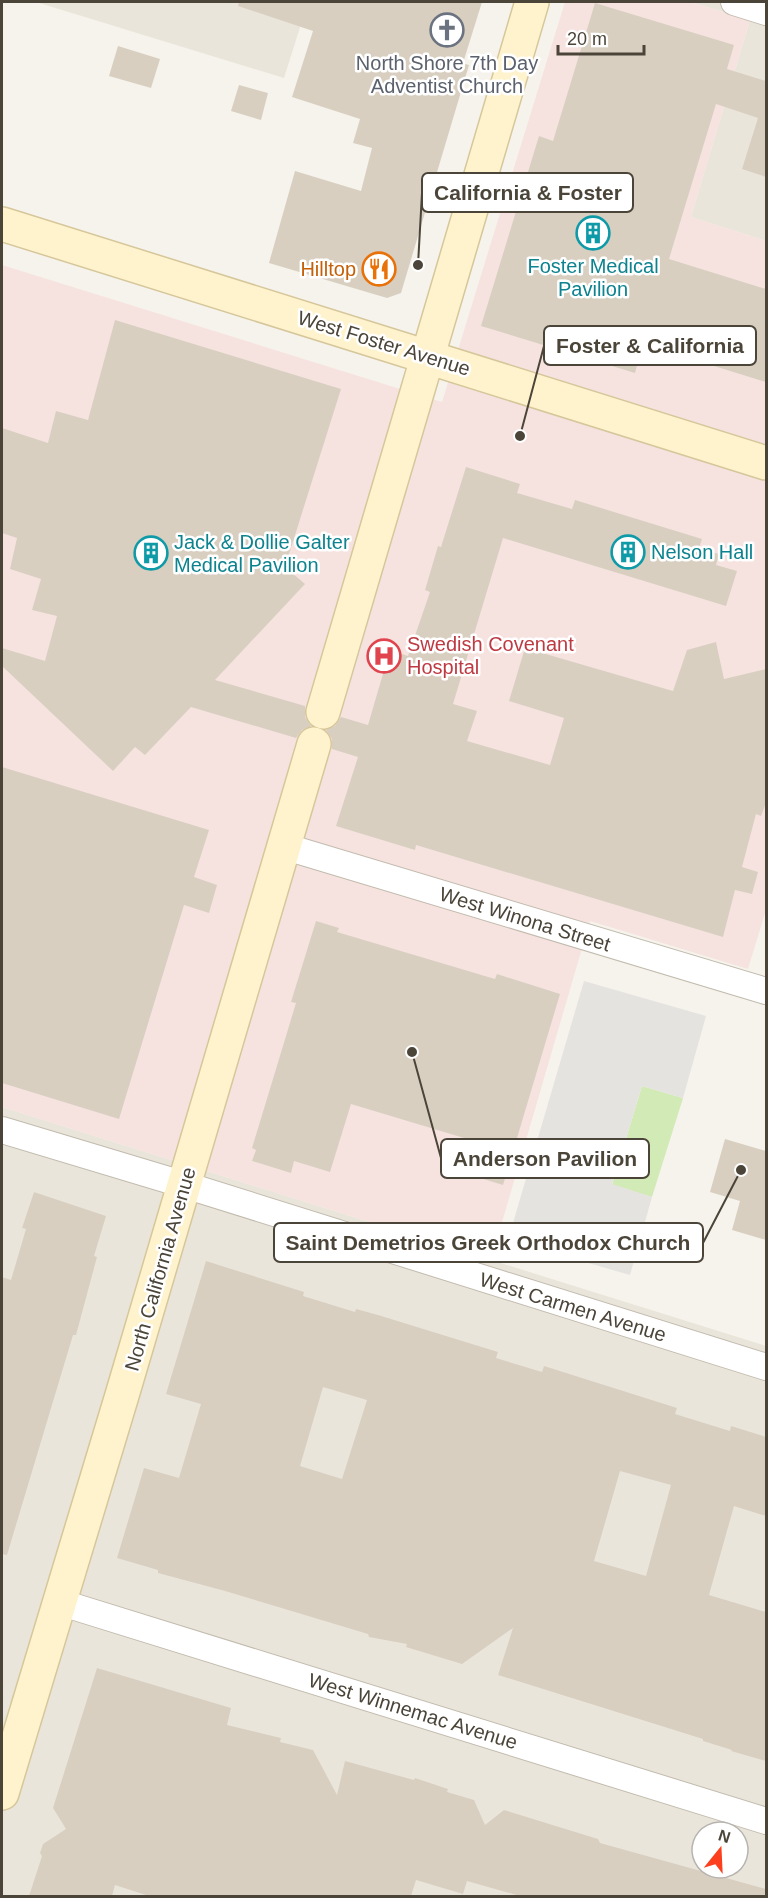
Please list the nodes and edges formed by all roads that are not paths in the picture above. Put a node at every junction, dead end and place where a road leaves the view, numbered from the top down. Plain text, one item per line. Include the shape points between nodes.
1 (532, 2) edge
2 (734, 2) edge
3 (766, 12) edge
4 (2, 224) edge
5 (427, 356) junction
6 (766, 463) edge
7 (323, 712) dead end
8 (314, 744) dead end
9 (283, 846) junction
10 (766, 991) edge
11 (2, 1130) edge
12 (184, 1185) junction
13 (766, 1367) edge
14 (59, 1602) junction
15 (2, 1793) edge
16 (766, 1821) edge

1 - 5 main road
2 - 3 street
4 - 5 main road, West Foster Avenue
5 - 6 main road, West Foster Avenue
5 - 7 main road
8 - 9 main road, North California Avenue
9 - 10 street, West Winona Street
9 - 12 main road, North California Avenue
11 - 12 street, West Carmen Avenue
12 - 13 street, West Carmen Avenue
12 - 14 main road, North California Avenue
14 - 15 main road, North California Avenue
14 - 16 street, West Winnemac Avenue

